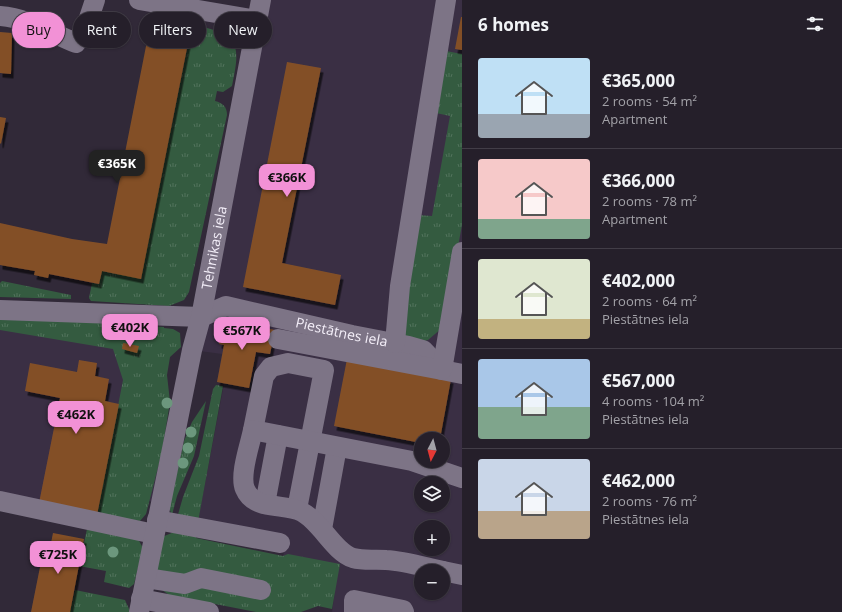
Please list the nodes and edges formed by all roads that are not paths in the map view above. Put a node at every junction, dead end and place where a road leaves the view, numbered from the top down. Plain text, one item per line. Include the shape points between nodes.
1 (95, 0) edge
2 (139, 0) edge
3 (261, 0) edge
4 (446, 0) edge
5 (259, 12) edge
6 (214, 13) edge
7 (0, 16) edge
8 (252, 48) edge
9 (462, 252) edge
10 (0, 310) edge
11 (201, 317) junction
12 (278, 339) dead end
13 (395, 343) junction
14 (329, 349) junction
15 (324, 370) junction
16 (442, 370) junction
17 (462, 374) edge
18 (253, 430) junction
19 (278, 435) junction
20 (310, 441) junction
21 (338, 447) junction
22 (462, 478) edge
23 (0, 494) edge
24 (265, 504) junction
25 (297, 509) junction
26 (155, 527) junction
27 (322, 529) junction
28 (280, 543) dead end
29 (414, 565) edge
30 (450, 572) edge
31 (462, 575) edge
32 (146, 578) junction
33 (261, 590) dead end
34 (140, 606) edge
35 (209, 612) edge
36 (354, 612) edge
37 (404, 612) edge

1 - 7 street via 87,24 76,43 28,21
2 - 6 street
3 - 5 street, Tehnikas iela
4 - 13 street via 400,286
8 - 11 street, Tehnikas iela
9 - 16 street
10 - 11 street, Piestātnes iela
11 - 13 street, Piestātnes iela via 226,306
11 - 26 street, Tehnikas iela
12 - 14 street
13 - 16 street, Piestātnes iela via 423,350
14 - 15 street
14 - 16 street
15 - 18 street via 288,363 270,367 264,376
15 - 20 street
16 - 17 street
18 - 19 street
18 - 24 street via 243,477 249,496
19 - 20 street
19 - 24 street
20 - 21 street
20 - 25 street
21 - 22 street via 412,462
21 - 27 street
23 - 26 street
24 - 25 street
25 - 27 street via 309,516
26 - 28 street
26 - 32 street, Tehnikas iela
27 - 29 street via 341,550 352,557
30 - 31 street
32 - 33 street via 185,584 201,578
32 - 34 street, Tehnikas iela
34 - 35 street
36 - 37 street via 354,600

